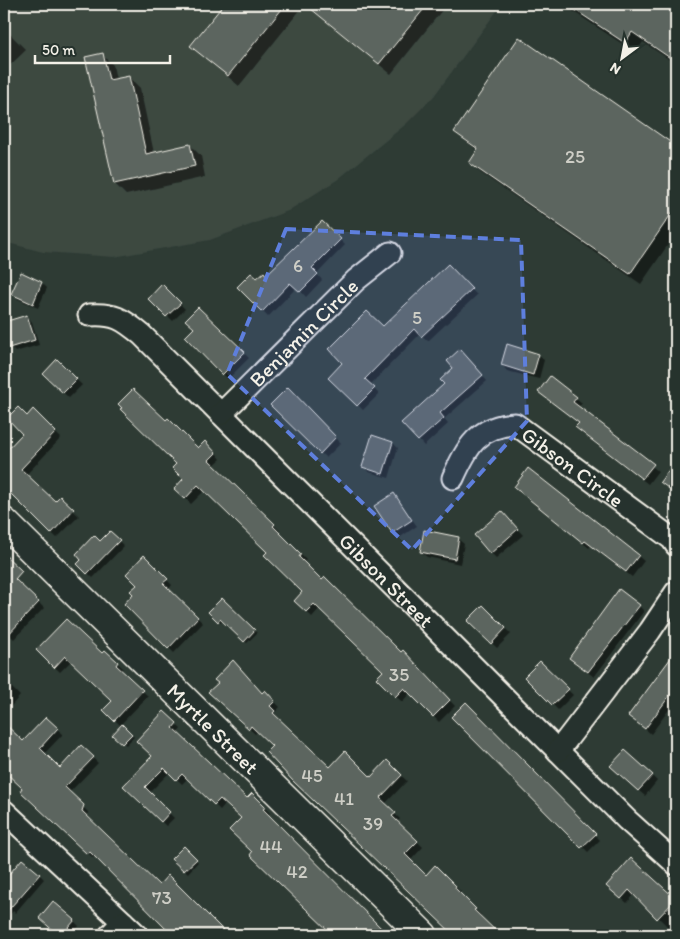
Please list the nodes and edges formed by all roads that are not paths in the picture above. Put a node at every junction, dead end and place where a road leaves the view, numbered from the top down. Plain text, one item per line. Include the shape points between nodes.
1 (390, 253) dead end
2 (89, 315) dead end
3 (221, 414) junction
4 (453, 478) dead end
5 (4, 522) edge
6 (676, 545) edge
7 (676, 592) edge
8 (558, 751) junction
9 (4, 812) edge
10 (676, 864) edge
11 (124, 931) edge
12 (423, 935) edge

1 - 3 street, Benjamin Circle via 356,280
2 - 3 street, Gibson Street via 107,313 125,321
3 - 8 street, Gibson Street
4 - 6 street, Gibson Circle via 465,452 481,435 494,426 515,424
5 - 12 street, Myrtle Street
7 - 8 street
8 - 10 street, Gibson Street
9 - 11 street

